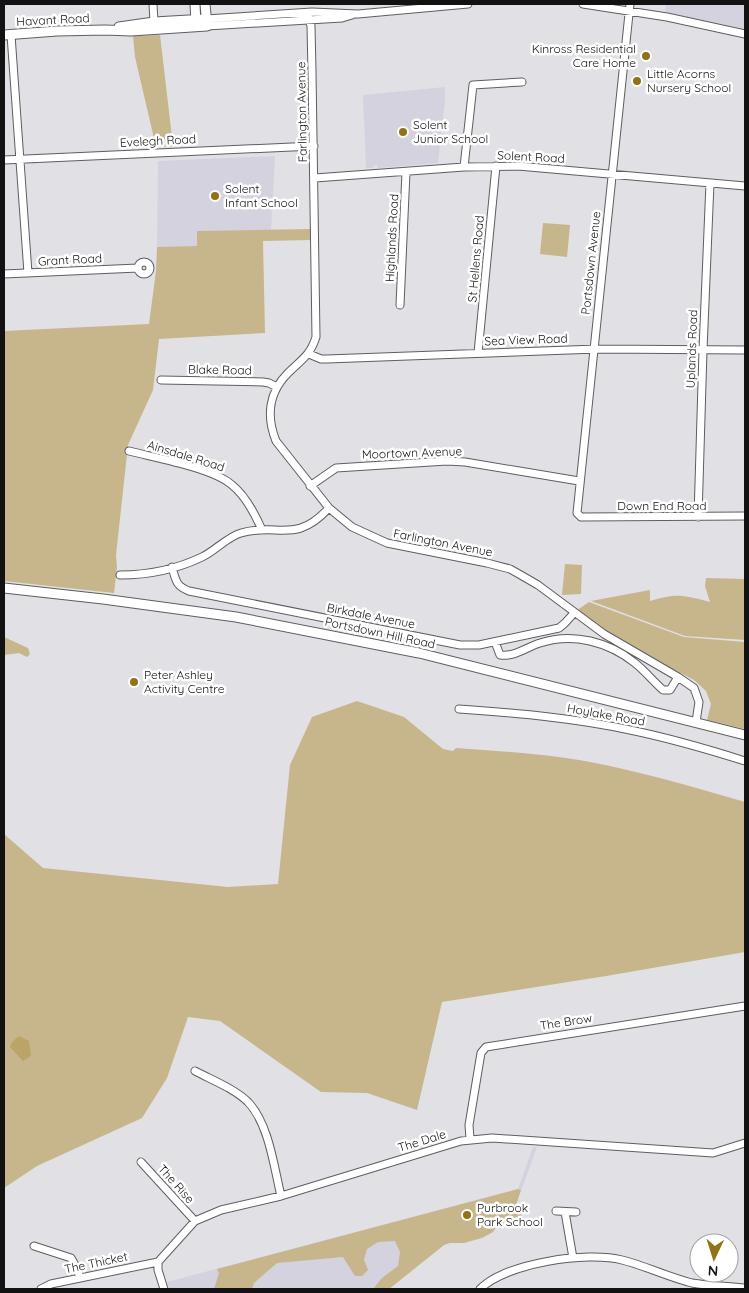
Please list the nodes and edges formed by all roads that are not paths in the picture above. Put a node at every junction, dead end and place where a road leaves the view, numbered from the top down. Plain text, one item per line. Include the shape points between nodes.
1 (153, 4) edge
2 (195, 4) edge
3 (205, 4) edge
4 (468, 4) edge
5 (583, 4) edge
6 (431, 6) edge
7 (629, 8) edge
8 (305, 14) junction
9 (357, 14) junction
10 (310, 20) junction
11 (154, 22) junction
12 (196, 23) junction
13 (207, 23) junction
14 (104, 30) junction
15 (745, 34) edge
16 (7, 35) edge
17 (522, 82) dead end
18 (314, 146) junction
19 (20, 159) junction
20 (4, 160) edge
21 (496, 166) junction
22 (464, 167) junction
23 (406, 172) junction
24 (612, 175) junction
25 (315, 178) junction
26 (710, 183) junction
27 (745, 186) edge
28 (138, 268) dead end
29 (28, 273) junction
30 (4, 274) edge
31 (400, 305) dead end
32 (594, 349) junction
33 (703, 350) junction
34 (745, 350) edge
35 (478, 353) junction
36 (309, 354) junction
37 (160, 380) dead end
38 (277, 387) junction
39 (134, 462) dead end
40 (580, 481) junction
41 (310, 486) junction
42 (329, 508) junction
43 (579, 516) joint
44 (745, 516) edge
45 (698, 517) junction
46 (262, 530) junction
47 (172, 568) junction
48 (120, 575) dead end
49 (4, 588) edge
50 (574, 613) junction
51 (494, 642) junction
52 (678, 677) junction
53 (459, 709) dead end
54 (696, 722) junction
55 (745, 734) edge
56 (745, 761) edge
57 (745, 1006) edge
58 (195, 1072) dead end
59 (470, 1139) junction
60 (745, 1143) edge
61 (141, 1162) dead end
62 (281, 1196) junction
63 (556, 1210) dead end
64 (565, 1212) junction
65 (576, 1212) dead end
66 (195, 1222) junction
67 (34, 1246) dead end
68 (572, 1258) junction
69 (158, 1262) junction
70 (80, 1277) junction
71 (745, 1288) edge
72 (41, 1289) edge
73 (164, 1289) edge
74 (480, 1289) edge

1 - 11 street
2 - 12 main road
3 - 13 main road
4 - 6 street, Havant Road
5 - 7 street
6 - 9 street, Havant Road
7 - 15 street
7 - 24 street, Portsdown Avenue
8 - 9 street, Havant Road
8 - 10 street
8 - 13 street, Havant Road
9 - 10 street, Havant Road
10 - 13 street, Havant Road
10 - 18 street, Farlington Avenue
11 - 12 main road, Havant Road
11 - 14 main road, Havant Road
12 - 13 main road, Havant Road
12 - 14 main road, Havant Road via 131,31
14 - 16 main road, Havant Road
16 - 19 street
17 - 22 street via 473,85
18 - 19 street, Evelegh Road
18 - 25 street, Farlington Avenue
19 - 20 street, Evelegh Road
19 - 29 street
21 - 22 street, Solent Road
21 - 24 street, Solent Road
21 - 35 street, St Hellens Road
22 - 23 street, Solent Road
23 - 25 street, Solent Road
23 - 31 street, Highlands Road
24 - 26 street, Solent Road
24 - 32 street, Portsdown Avenue
25 - 36 street, Farlington Avenue via 316,337
26 - 27 street, Solent Road
26 - 33 street, Uplands Road
28 - 29 street, Grant Road
29 - 30 street, Grant Road
32 - 33 street, Sea View Road
32 - 35 street, Sea View Road
32 - 40 street, Portsdown Avenue
33 - 34 street, Sea View Road
33 - 45 street, Uplands Road
35 - 36 street, Sea View Road via 327,359
36 - 38 street, Farlington Avenue
37 - 38 street, Blake Road via 263,382
38 - 41 street, Farlington Avenue via 269,415 273,433
39 - 46 street, Ainsdale Road via 133,452 207,472 231,484 243,496
40 - 41 street, Moortown Avenue via 447,461 336,468
40 - 43 street, Portsdown Avenue via 576,511
41 - 42 street, Farlington Avenue
42 - 46 street via 302,528
42 - 50 street, Farlington Avenue via 352,527 387,543 510,569 538,585
43 - 45 street, Down End Road
44 - 45 street, Down End Road
46 - 47 street via 238,534 202,557
47 - 48 street via 141,575
47 - 51 street, Birkdale Avenue via 180,588 189,591 460,645
49 - 54 main road, Portsdown Hill Road via 246,619 419,653
50 - 51 street, Birkdale Avenue via 559,628
50 - 52 street, Farlington Avenue
51 - 52 street via 500,655 509,655 552,640 578,638 603,645 635,662 663,690 670,690
52 - 54 street, Farlington Avenue via 694,688 698,695
53 - 56 street, Hoylake Road via 621,728
54 - 55 main road, Portsdown Hill Road
57 - 59 street, The Brow via 486,1047 481,1053 469,1125
58 - 62 street via 243,1098 257,1113 265,1130
59 - 60 street, The Dale via 713,1153
59 - 62 street, The Dale
61 - 66 street, The Rise
62 - 66 street, The Dale via 221,1210
63 - 64 street
64 - 65 street
64 - 68 street
66 - 69 street, The Dale
67 - 70 street via 71,1258
68 - 71 street via 622,1260 692,1283
68 - 74 street via 522,1268 491,1279
69 - 70 street, The Thicket
69 - 73 street
70 - 72 street, The Thicket

